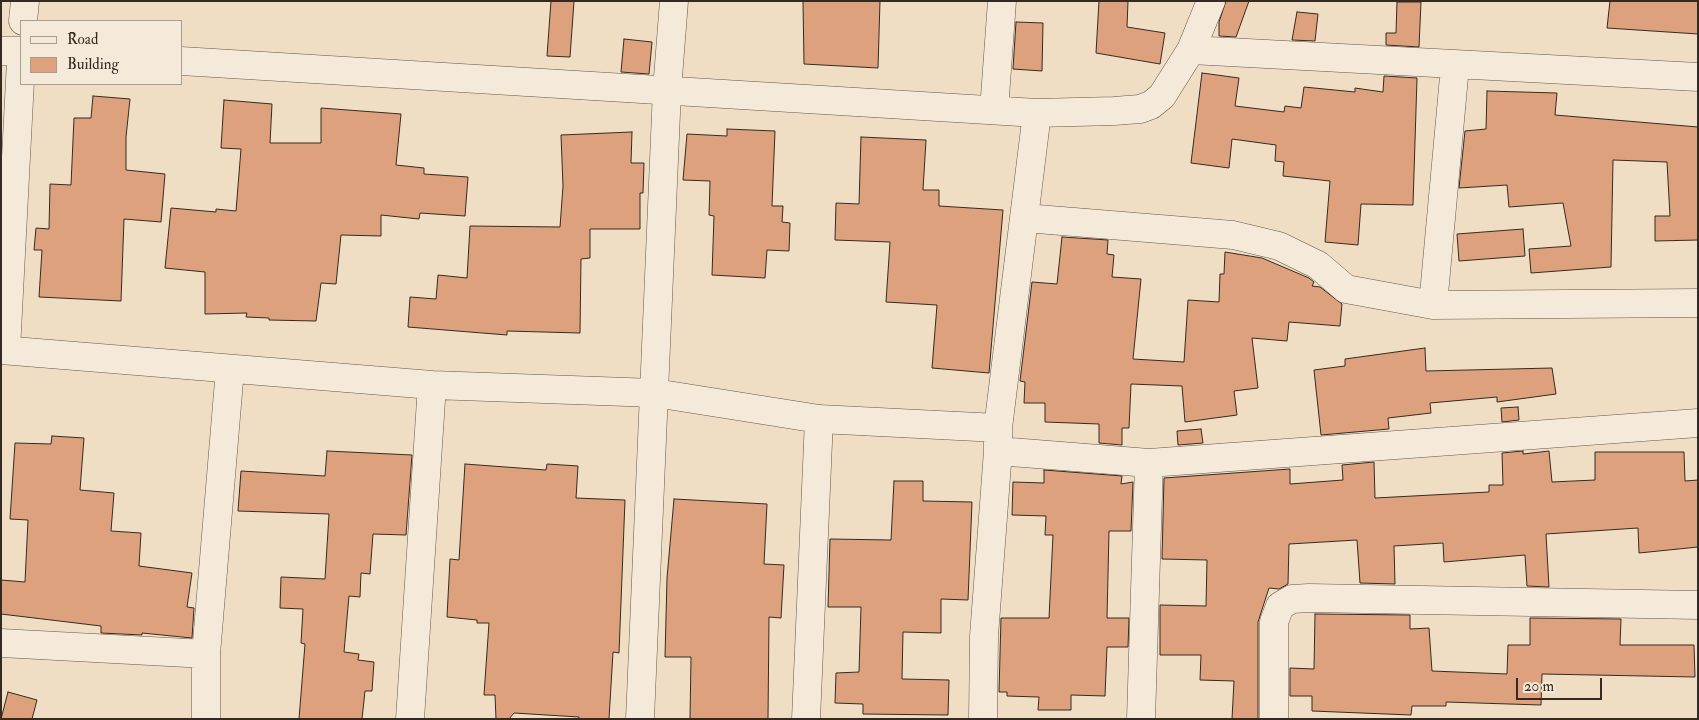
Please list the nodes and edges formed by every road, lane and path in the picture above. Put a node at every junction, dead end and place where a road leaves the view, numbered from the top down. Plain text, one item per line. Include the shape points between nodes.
1 (24, 1) edge
2 (674, 1) edge
3 (1002, 1) edge
4 (1211, 1) edge
5 (23, 20) edge
6 (1191, 50) junction
7 (1, 51) edge
8 (20, 51) edge
9 (182, 61) edge
10 (1455, 66) junction
11 (1698, 77) edge
12 (20, 78) edge
13 (667, 90) junction
14 (994, 110) junction
15 (1037, 113) junction
16 (1025, 218) junction
17 (1698, 303) edge
18 (1433, 305) junction
19 (4, 350) edge
20 (230, 369) junction
21 (432, 384) junction
22 (655, 393) junction
23 (819, 419) junction
24 (1698, 423) edge
25 (998, 439) junction
26 (1149, 463) junction
27 (1698, 605) edge
28 (1, 643) edge
29 (206, 654) junction
30 (206, 719) edge
31 (410, 719) edge
32 (640, 719) edge
33 (806, 719) edge
34 (983, 719) edge
35 (1141, 719) edge
36 (1274, 719) edge

1 - 5 street
2 - 13 street
3 - 14 street
4 - 6 street
6 - 10 street
6 - 15 street via 1162,96 1151,105 1140,109
7 - 8 street
9 - 13 street
10 - 11 street
10 - 18 street
12 - 19 street
13 - 14 street
13 - 22 street
14 - 15 street
15 - 16 street
16 - 18 street via 1233,235 1279,246 1318,266 1346,289
16 - 25 street
17 - 18 street
19 - 20 street
20 - 21 street
20 - 29 street
21 - 22 street
21 - 31 street
22 - 23 street
22 - 32 street
23 - 25 street
23 - 33 street
24 - 26 street
25 - 26 street
25 - 34 street via 984,636
26 - 35 street
27 - 36 street via 1292,599 1280,606 1274,622
28 - 29 street
29 - 30 street

